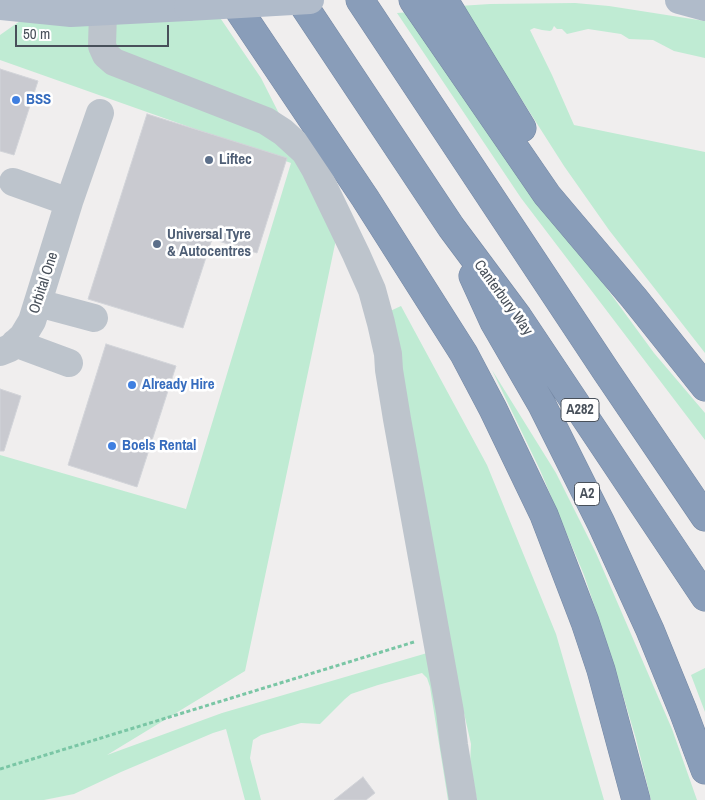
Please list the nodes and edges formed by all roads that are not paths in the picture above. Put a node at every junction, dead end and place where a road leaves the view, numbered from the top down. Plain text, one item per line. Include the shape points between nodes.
1 (232, 0) edge
2 (300, 0) edge
3 (310, 0) edge
4 (360, 0) edge
5 (413, 0) edge
6 (444, 0) edge
7 (679, 0) edge
8 (0, 6) edge
9 (705, 7) edge
10 (103, 12) junction
11 (100, 113) dead end
12 (13, 182) dead end
13 (69, 202) junction
14 (451, 227) junction
15 (634, 298) junction
16 (38, 303) junction
17 (94, 318) dead end
18 (7, 348) edge
19 (69, 363) dead end
20 (705, 387) edge
21 (705, 517) edge
22 (705, 597) edge
23 (705, 770) edge
24 (463, 800) edge
25 (636, 800) edge

1 - 25 highway via 365,198 464,354 494,409 544,515 585,622
2 - 14 highway, Canterbury Way / A282
3 - 10 main road, bridge
4 - 21 highway, A282
5 - 15 highway via 547,195
6 - 15 highway via 516,120
7 - 9 main road
8 - 10 main road via 71,13
10 - 24 street via 102,46 114,62 266,121 305,152 366,276 388,354
11 - 13 street, Orbital One
12 - 13 street
13 - 16 street, Orbital One
14 - 22 highway, Canterbury Way / A282 via 518,317
14 - 23 highway, A2 via 494,322 542,405 605,531 650,630
15 - 20 highway
16 - 17 street
16 - 18 street, Orbital One via 23,336
18 - 19 street

